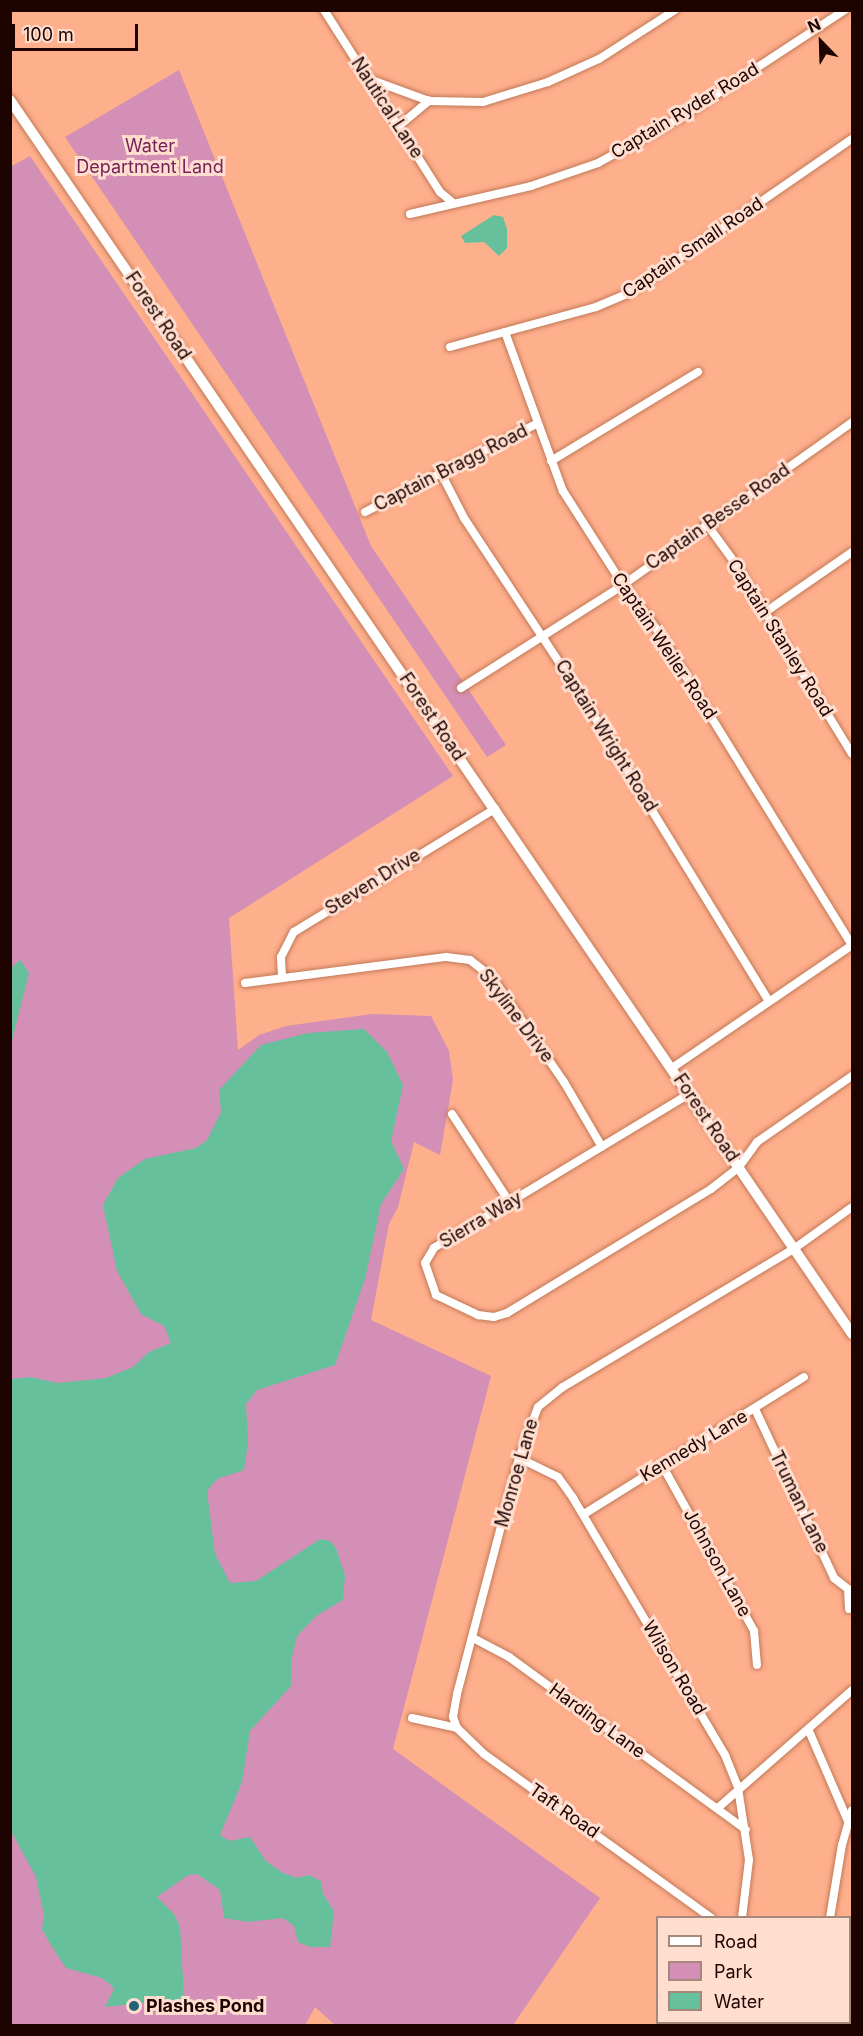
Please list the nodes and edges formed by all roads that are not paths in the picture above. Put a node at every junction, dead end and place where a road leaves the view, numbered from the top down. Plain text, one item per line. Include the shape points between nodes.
1 (324, 10) edge
2 (675, 10) edge
3 (845, 10) edge
4 (369, 79) junction
5 (10, 100) edge
6 (429, 101) junction
7 (400, 125) junction
8 (852, 139) edge
9 (453, 203) junction
10 (410, 214) dead end
11 (505, 332) junction
12 (450, 347) dead end
13 (698, 372) dead end
14 (852, 422) edge
15 (536, 424) junction
16 (551, 461) junction
17 (441, 473) junction
18 (365, 512) dead end
19 (706, 523) junction
20 (852, 552) edge
21 (623, 585) junction
22 (764, 613) junction
23 (544, 636) junction
24 (461, 688) dead end
25 (852, 754) edge
26 (495, 809) junction
27 (852, 945) edge
28 (282, 977) junction
29 (245, 983) dead end
30 (769, 1001) junction
31 (672, 1068) junction
32 (852, 1077) edge
33 (689, 1094) junction
34 (452, 1114) dead end
35 (602, 1147) junction
36 (739, 1167) junction
37 (510, 1203) junction
38 (852, 1208) edge
39 (795, 1248) junction
40 (852, 1334) edge
41 (804, 1377) dead end
42 (755, 1409) junction
43 (519, 1458) junction
44 (662, 1465) junction
45 (584, 1514) junction
46 (850, 1589) edge
47 (849, 1609) dead end
48 (473, 1638) junction
49 (757, 1665) dead end
50 (852, 1690) edge
51 (412, 1718) dead end
52 (457, 1728) junction
53 (809, 1731) junction
54 (738, 1788) junction
55 (719, 1808) junction
56 (852, 1810) edge
57 (848, 1821) junction
58 (746, 1830) junction
59 (710, 1916) edge
60 (742, 1916) edge
61 (830, 1916) edge

1 - 4 street, Nautical Lane
2 - 6 street via 599,59 548,82 483,102
3 - 9 street, Captain Ryder Road via 685,115 615,155 531,186 459,205
4 - 6 street
4 - 7 street, Nautical Lane
5 - 26 main road, Forest Road
6 - 7 street
7 - 9 street, Nautical Lane via 440,192
8 - 11 street, Captain Small Road via 627,294 596,307
9 - 10 street, Captain Ryder Road
11 - 12 street, Captain Small Road
11 - 15 street, Captain Weiler Road
13 - 16 street
14 - 19 street, Captain Besse Road
15 - 16 street, Captain Weiler Road
15 - 17 street, Captain Bragg Road
16 - 21 street, Captain Weiler Road via 562,491
17 - 18 street, Captain Bragg Road
17 - 23 street, Captain Wright Road via 464,518
19 - 21 street, Captain Besse Road
19 - 22 street, Captain Stanley Road
20 - 22 street
21 - 23 street, Captain Besse Road
21 - 27 street, Captain Weiler Road via 658,631
22 - 25 street, Captain Stanley Road
23 - 24 street, Captain Besse Road
23 - 30 street, Captain Wright Road
26 - 28 street, Steven Drive via 294,932 281,957
26 - 31 main road, Forest Road
27 - 30 street
28 - 29 street, Skyline Drive
28 - 35 street, Skyline Drive via 446,957 470,960 492,977 564,1082
30 - 31 street
31 - 33 main road, Forest Road
32 - 36 street, Sierra Way via 756,1142
33 - 35 street, Sierra Way
33 - 36 main road, Forest Road
34 - 37 street
35 - 37 street, Sierra Way
36 - 37 street, Sierra Way via 711,1189 507,1313 488,1317 441,1300 425,1270 428,1256 445,1240
36 - 39 main road, Forest Road
38 - 39 street, Monroe Lane
39 - 40 main road, Forest Road
39 - 43 street, Monroe Lane via 547,1399 532,1416
41 - 42 street, Kennedy Lane
42 - 44 street, Kennedy Lane
42 - 46 street, Truman Lane via 834,1578
43 - 45 street, Wilson Road via 558,1477
43 - 48 street, Monroe Lane
44 - 45 street, Kennedy Lane
44 - 49 street, Johnson Lane via 754,1630
45 - 54 street, Wilson Road via 720,1746
46 - 47 street, Truman Lane
48 - 52 street, Monroe Lane via 454,1712
48 - 55 street, Harding Lane via 509,1657
50 - 53 street
51 - 52 street
52 - 59 street, Taft Road via 484,1754
53 - 54 street
53 - 57 street
54 - 55 street
54 - 58 street, Wilson Road
55 - 58 street, Harding Lane
56 - 57 street
57 - 61 street
58 - 60 street, Wilson Road via 749,1860

